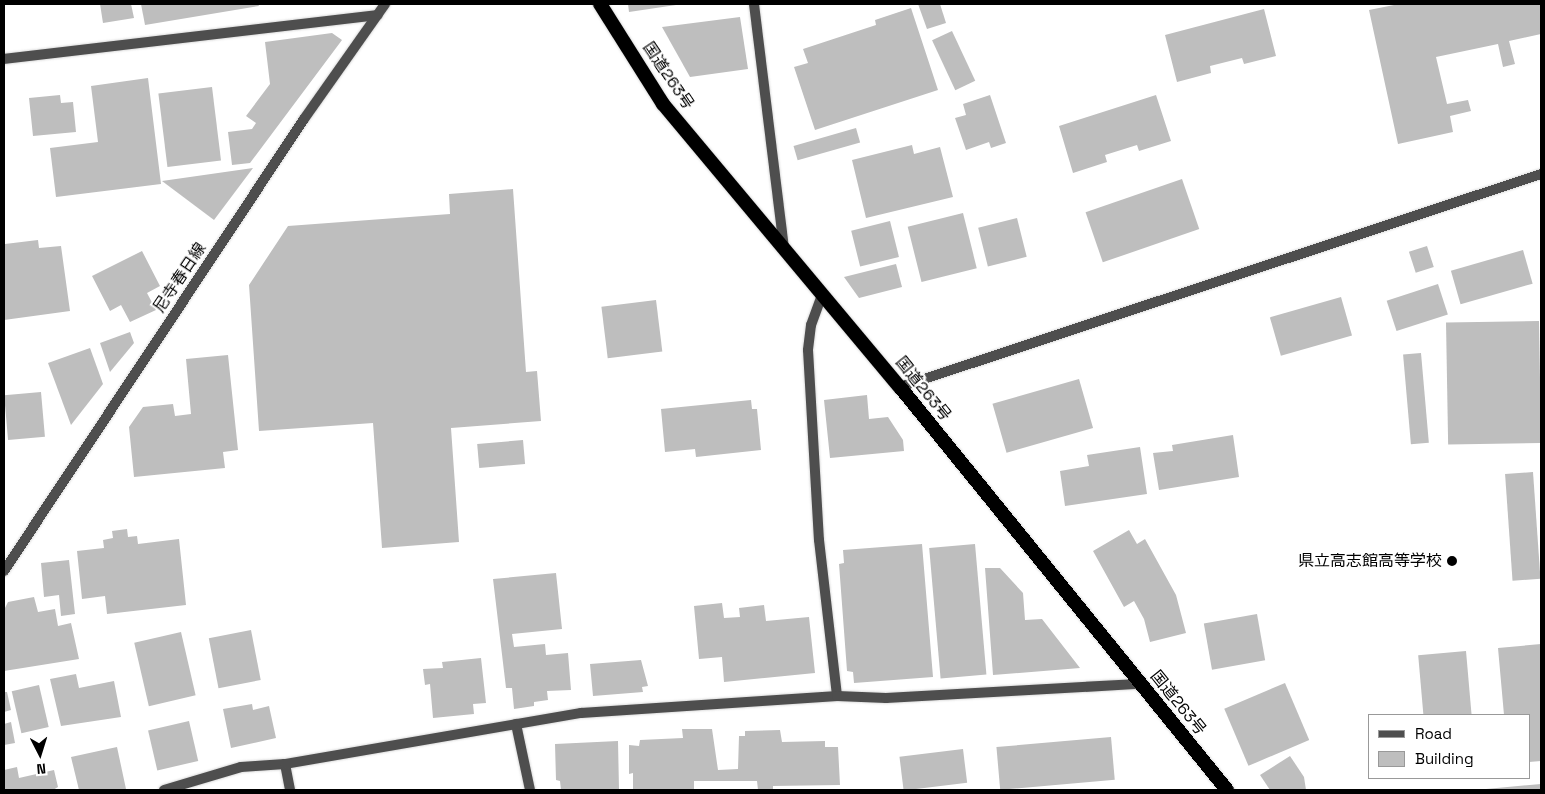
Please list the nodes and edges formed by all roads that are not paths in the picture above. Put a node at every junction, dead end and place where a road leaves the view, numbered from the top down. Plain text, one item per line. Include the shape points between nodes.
1 (385, 4) edge
2 (600, 4) edge
3 (754, 4) edge
4 (377, 15) junction
5 (4, 58) edge
6 (1541, 174) edge
7 (784, 247) junction
8 (822, 295) junction
9 (900, 387) junction
10 (4, 570) edge
11 (1140, 684) junction
12 (837, 696) junction
13 (516, 724) junction
14 (285, 764) junction
15 (164, 790) edge
16 (290, 790) edge
17 (530, 790) edge
18 (1227, 790) edge

1 - 4 street, 尼寺春日線
2 - 7 highway, 国道263号 via 663,104
3 - 7 street
4 - 5 street
4 - 10 street, 尼寺春日線
6 - 9 street
7 - 8 highway, 国道263号
8 - 9 highway, 国道263号
8 - 12 street via 811,325 808,350 819,540
9 - 11 highway, 国道263号
11 - 12 street via 886,698
11 - 18 highway, 国道263号
12 - 13 street via 581,712
13 - 14 street
13 - 17 street
14 - 15 street via 241,767
14 - 16 street

